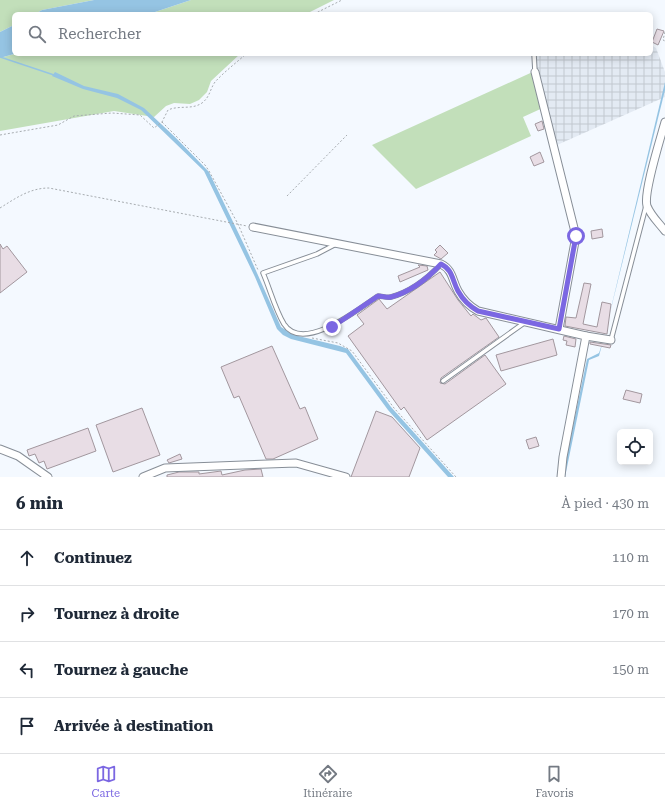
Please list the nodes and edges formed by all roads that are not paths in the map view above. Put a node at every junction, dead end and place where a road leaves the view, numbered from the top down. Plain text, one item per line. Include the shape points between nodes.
1 (534, 56) edge
2 (535, 72) joint
3 (665, 122) edge
4 (647, 205) junction
5 (253, 227) road end
6 (665, 231) edge
7 (336, 243) junction
8 (441, 264) junction
9 (524, 322) junction
10 (559, 329) junction
11 (586, 336) junction
12 (611, 340) joint
13 (443, 381) dead end
14 (0, 449) edge
15 (48, 477) edge
16 (143, 477) edge
17 (346, 477) edge
18 (561, 477) edge

1 - 2 lane
2 - 10 street via 576,236
3 - 4 street via 654,161
4 - 6 street
4 - 12 lane
5 - 7 street
7 - 8 street
7 - 8 lane via 317,254 263,273 284,325 292,331 301,333 332,327 378,296 389,298 412,288 430,276
8 - 9 street via 449,270 457,289 468,305 483,312
9 - 10 street
9 - 13 lane
10 - 11 street
11 - 12 street
11 - 18 street
14 - 15 street via 18,456
16 - 17 street via 165,468 296,463

